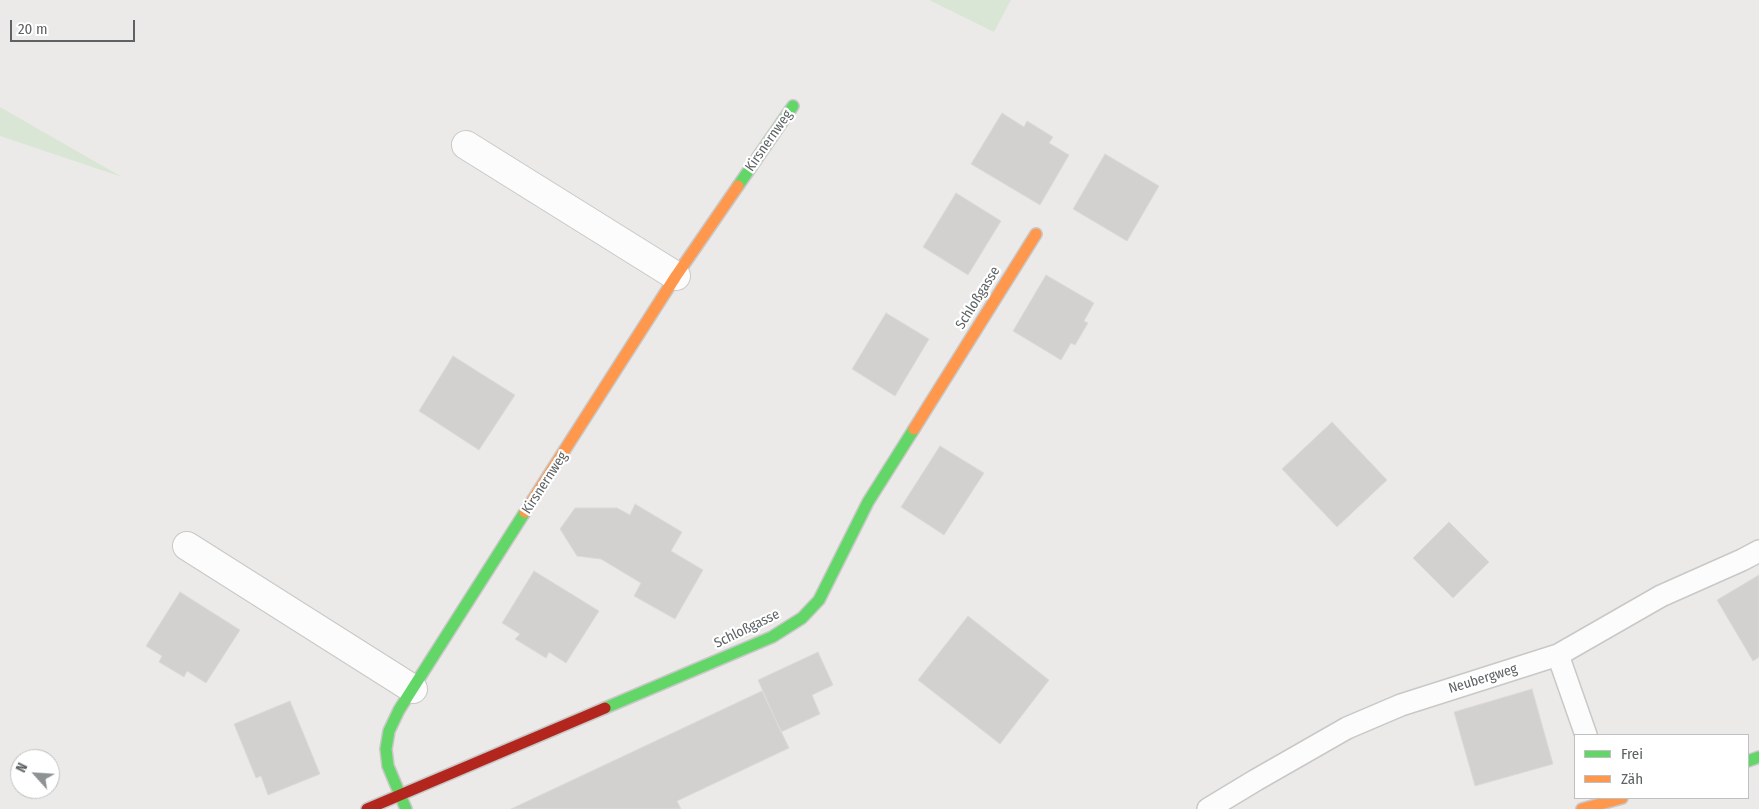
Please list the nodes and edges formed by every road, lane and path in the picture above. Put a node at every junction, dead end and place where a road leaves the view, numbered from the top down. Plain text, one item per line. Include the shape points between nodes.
1 (794, 106) dead end
2 (466, 145) dead end
3 (1036, 234) dead end
4 (676, 276) junction
5 (188, 546) dead end
6 (1759, 550) edge
7 (1558, 655) junction
8 (413, 689) junction
9 (1586, 734) edge
10 (400, 795) junction
11 (1613, 799) edge
12 (366, 809) edge
13 (406, 809) edge
14 (1208, 809) edge
15 (1582, 809) edge

1 - 4 street, Kirsnernweg
2 - 4 street
3 - 10 street, Schloßgasse via 868,502 819,600 802,618 772,636
4 - 8 street, Kirsnernweg
5 - 8 street
6 - 7 lane, Neubergweg via 1661,596
7 - 9 lane
7 - 14 lane, Neubergweg via 1392,708 1347,728
8 - 10 street, Kirsnernweg via 389,731 386,748 388,766
10 - 12 street, Schloßgasse
10 - 13 street
11 - 15 street

